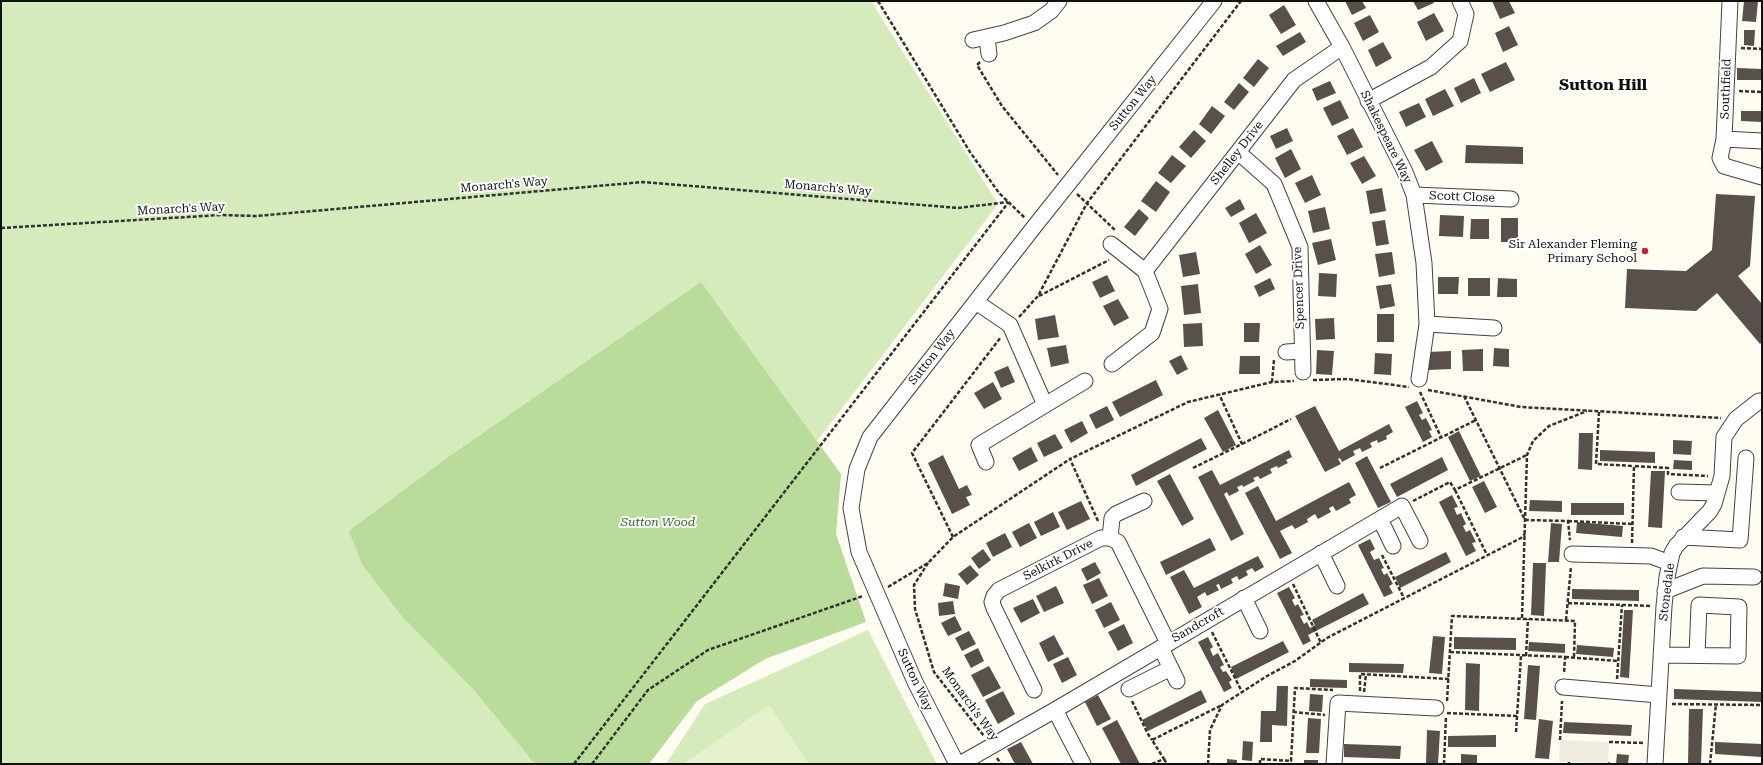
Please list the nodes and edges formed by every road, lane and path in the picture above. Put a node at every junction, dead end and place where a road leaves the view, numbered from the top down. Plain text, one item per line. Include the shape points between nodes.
1 (878, 1) edge
2 (1058, 1) edge
3 (1214, 1) edge
4 (1241, 1) edge
5 (1316, 1) edge
6 (1460, 1) edge
7 (1730, 1) edge
8 (1342, 47) junction
9 (1727, 47) junction
10 (1762, 49) edge
11 (990, 54) joint
12 (1726, 90) junction
13 (1762, 92) edge
14 (1368, 101) junction
15 (1724, 139) junction
16 (1762, 141) edge
17 (1238, 152) junction
18 (1762, 177) edge
19 (1066, 186) junction
20 (1414, 195) junction
21 (1511, 199) dead end
22 (1008, 202) junction
23 (1088, 203) junction
24 (1034, 227) junction
25 (1, 228) edge
26 (1111, 244) junction
27 (1145, 272) junction
28 (1038, 296) junction
29 (976, 302) junction
30 (1427, 324) junction
31 (1010, 325) junction
32 (1494, 328) dead end
33 (1302, 351) junction
34 (1286, 352) joint
35 (1112, 364) dead end
36 (1303, 378) junction
37 (1085, 380) dead end
38 (1272, 382) junction
39 (1419, 384) junction
40 (1219, 394) junction
41 (1464, 396) junction
42 (1759, 401) dead end
43 (1045, 405) junction
44 (1589, 410) junction
45 (1599, 412) junction
46 (1736, 418) junction
47 (1291, 420) dead end
48 (1476, 420) junction
49 (1441, 437) junction
50 (1242, 444) junction
51 (1527, 455) junction
52 (1746, 458) dead end
53 (1070, 459) junction
54 (986, 462) dead end
55 (1634, 466) junction
56 (1193, 468) dead end
57 (1380, 468) dead end
58 (1500, 468) junction
59 (1722, 476) junction
60 (1455, 490) junction
61 (1679, 492) dead end
62 (1717, 493) junction
63 (1144, 501) dead end
64 (1411, 502) dead end
65 (1380, 519) junction
66 (1525, 520) junction
67 (1568, 521) dead end
68 (1632, 524) junction
69 (1524, 534) junction
70 (953, 537) junction
71 (1683, 537) junction
72 (1108, 538) junction
73 (1420, 541) dead end
74 (1387, 549) joint
75 (1321, 553) junction
76 (1572, 554) dead end
77 (1487, 555) junction
78 (1632, 556) junction
79 (928, 563) junction
80 (1670, 563) junction
81 (1287, 573) junction
82 (1754, 577) dead end
83 (1337, 586) dead end
84 (886, 588) dead end
85 (1665, 591) junction
86 (865, 595) dead end
87 (1244, 598) junction
88 (1404, 598) junction
89 (1568, 603) dead end
90 (1622, 605) junction
91 (1664, 606) junction
92 (1522, 619) junction
93 (1528, 619) junction
94 (1206, 621) junction
95 (1260, 631) dead end
96 (1321, 643) junction
97 (1164, 646) junction
98 (1450, 652) junction
99 (1662, 654) junction
100 (1698, 655) dead end
101 (1521, 656) junction
102 (1526, 656) junction
103 (1565, 658) junction
104 (1574, 658) junction
105 (1618, 661) junction
106 (1563, 687) junction
107 (1034, 690) dead end
108 (1616, 691) junction
109 (1242, 692) junction
110 (1130, 695) joint
111 (1659, 699) junction
112 (1716, 704) junction
113 (1222, 705) junction
114 (1762, 705) edge
115 (1056, 710) junction
116 (1441, 711) junction
117 (1293, 712) dead end
118 (1337, 716) junction
119 (1518, 716) junction
120 (1516, 732) dead end
121 (1152, 740) junction
122 (1560, 740) dead end
123 (1609, 742) dead end
124 (1657, 743) junction
125 (991, 746) junction
126 (1164, 759) junction
127 (574, 764) edge
128 (592, 764) edge
129 (958, 764) edge
130 (1001, 764) edge
131 (1083, 764) edge
132 (1152, 764) edge
133 (1167, 764) edge
134 (1208, 764) edge
135 (1334, 764) edge
136 (1444, 764) edge
137 (1655, 764) edge
138 (1710, 764) edge

1 - 22 path via 970,152
2 - 11 street via 1051,11 1034,22 980,39
3 - 19 street, Sutton Way
4 - 23 path
5 - 8 street, Shakespeare Way
6 - 14 street via 1466,14 1460,41 1430,67
7 - 9 street, Southfield
8 - 14 street, Shakespeare Way
8 - 17 street, Shelley Drive via 1294,80
9 - 10 path
9 - 12 street, Southfield
11 - 19 path via 977,65 1002,106
12 - 13 path
12 - 15 street, Southfield
14 - 20 street, Shakespeare Way via 1405,172
15 - 16 street
15 - 18 street, Southfield via 1720,158 1724,166
17 - 27 street, Shelley Drive
17 - 33 street, Spencer Drive via 1274,184 1300,247
19 - 24 street, Sutton Way
20 - 21 street, Scott Close
20 - 30 street, Shakespeare Way via 1424,263
22 - 24 path
22 - 25 path, Monarch's Way via 958,208 643,182 256,216 221,215
22 - 127 path
23 - 26 path via 1116,231
23 - 28 path
24 - 29 street, Sutton Way
26 - 27 street
26 - 28 path via 1113,258
27 - 35 street via 1160,309 1152,333
28 - 31 path
29 - 31 street
29 - 129 street, Sutton Way via 870,437 857,469 851,508 859,552 915,682
30 - 32 street
30 - 39 street, Shakespeare Way
31 - 43 street
31 - 70 path via 912,453
33 - 34 street
33 - 36 street, Spencer Drive
34 - 38 path via 1275,353
36 - 38 path
36 - 39 path
37 - 43 street
38 - 40 path
39 - 41 path
39 - 49 path
40 - 50 path
40 - 53 path via 1188,402
41 - 44 path via 1521,407
41 - 48 path
42 - 46 street, Stonedale
43 - 54 street via 979,445
44 - 45 path
44 - 51 path via 1549,426 1533,441
45 - 46 path
45 - 55 path via 1596,464
46 - 59 street, Stonedale via 1724,437
47 - 50 path
48 - 49 path
48 - 58 path
49 - 57 path
50 - 56 path
51 - 58 path
51 - 66 path
52 - 71 street via 1740,540
53 - 70 path
53 - 72 path
55 - 59 path via 1668,468 1668,474
55 - 68 path
58 - 60 path
58 - 66 path
59 - 62 street, Stonedale
60 - 64 path via 1450,482
60 - 77 path
61 - 62 street
62 - 71 street, Stonedale via 1710,511
63 - 72 street via 1112,518
65 - 73 street, Sandcroft via 1402,506
65 - 74 street
65 - 75 street, Sandcroft
66 - 69 path
67 - 68 path
68 - 78 path
69 - 77 path
69 - 92 path
70 - 79 path
71 - 80 street, Stonedale via 1676,546
72 - 97 street, Selkirk Drive via 1118,542
72 - 107 street, Selkirk Drive via 1101,538 999,590 994,596 994,608
74 - 88 path
75 - 81 street, Sandcroft
75 - 83 street
76 - 78 street
77 - 88 path
78 - 80 street via 1651,556
79 - 84 path
79 - 125 path, Monarch's Way via 914,585 915,609 934,672
80 - 85 street, Stonedale
81 - 87 street, Sandcroft
81 - 96 path
82 - 85 street via 1703,576
85 - 91 street, Stonedale
86 - 128 path via 708,650 648,690
87 - 94 street, Sandcroft
87 - 95 street
88 - 96 path
89 - 90 path
90 - 91 path
90 - 105 path
91 - 99 street, Stonedale
92 - 93 path
92 - 98 path via 1452,616
93 - 102 path
93 - 104 path via 1575,621
94 - 97 street, Sandcroft
94 - 109 path
96 - 109 path
97 - 110 street, Selkirk Drive via 1174,675
97 - 115 street, Sandcroft
98 - 101 path
98 - 116 path
99 - 100 street
99 - 111 street, Stonedale
101 - 102 path
101 - 119 path
102 - 103 path
103 - 104 path
103 - 106 path
104 - 105 path
105 - 108 path
106 - 108 street
106 - 122 path
108 - 111 street
109 - 113 path
110 - 121 path
111 - 112 path
111 - 124 street, Stonedale
112 - 114 path
112 - 138 path
113 - 121 path
113 - 134 path via 1210,730
115 - 125 street, Sandcroft
115 - 131 street
116 - 118 street via 1338,703
116 - 119 path
116 - 136 path
117 - 118 path
118 - 135 street
119 - 120 path
121 - 126 path
123 - 124 path
124 - 137 street, Stonedale
125 - 129 street, Sandcroft
125 - 130 path, Monarch's Way
126 - 132 path
126 - 133 path

